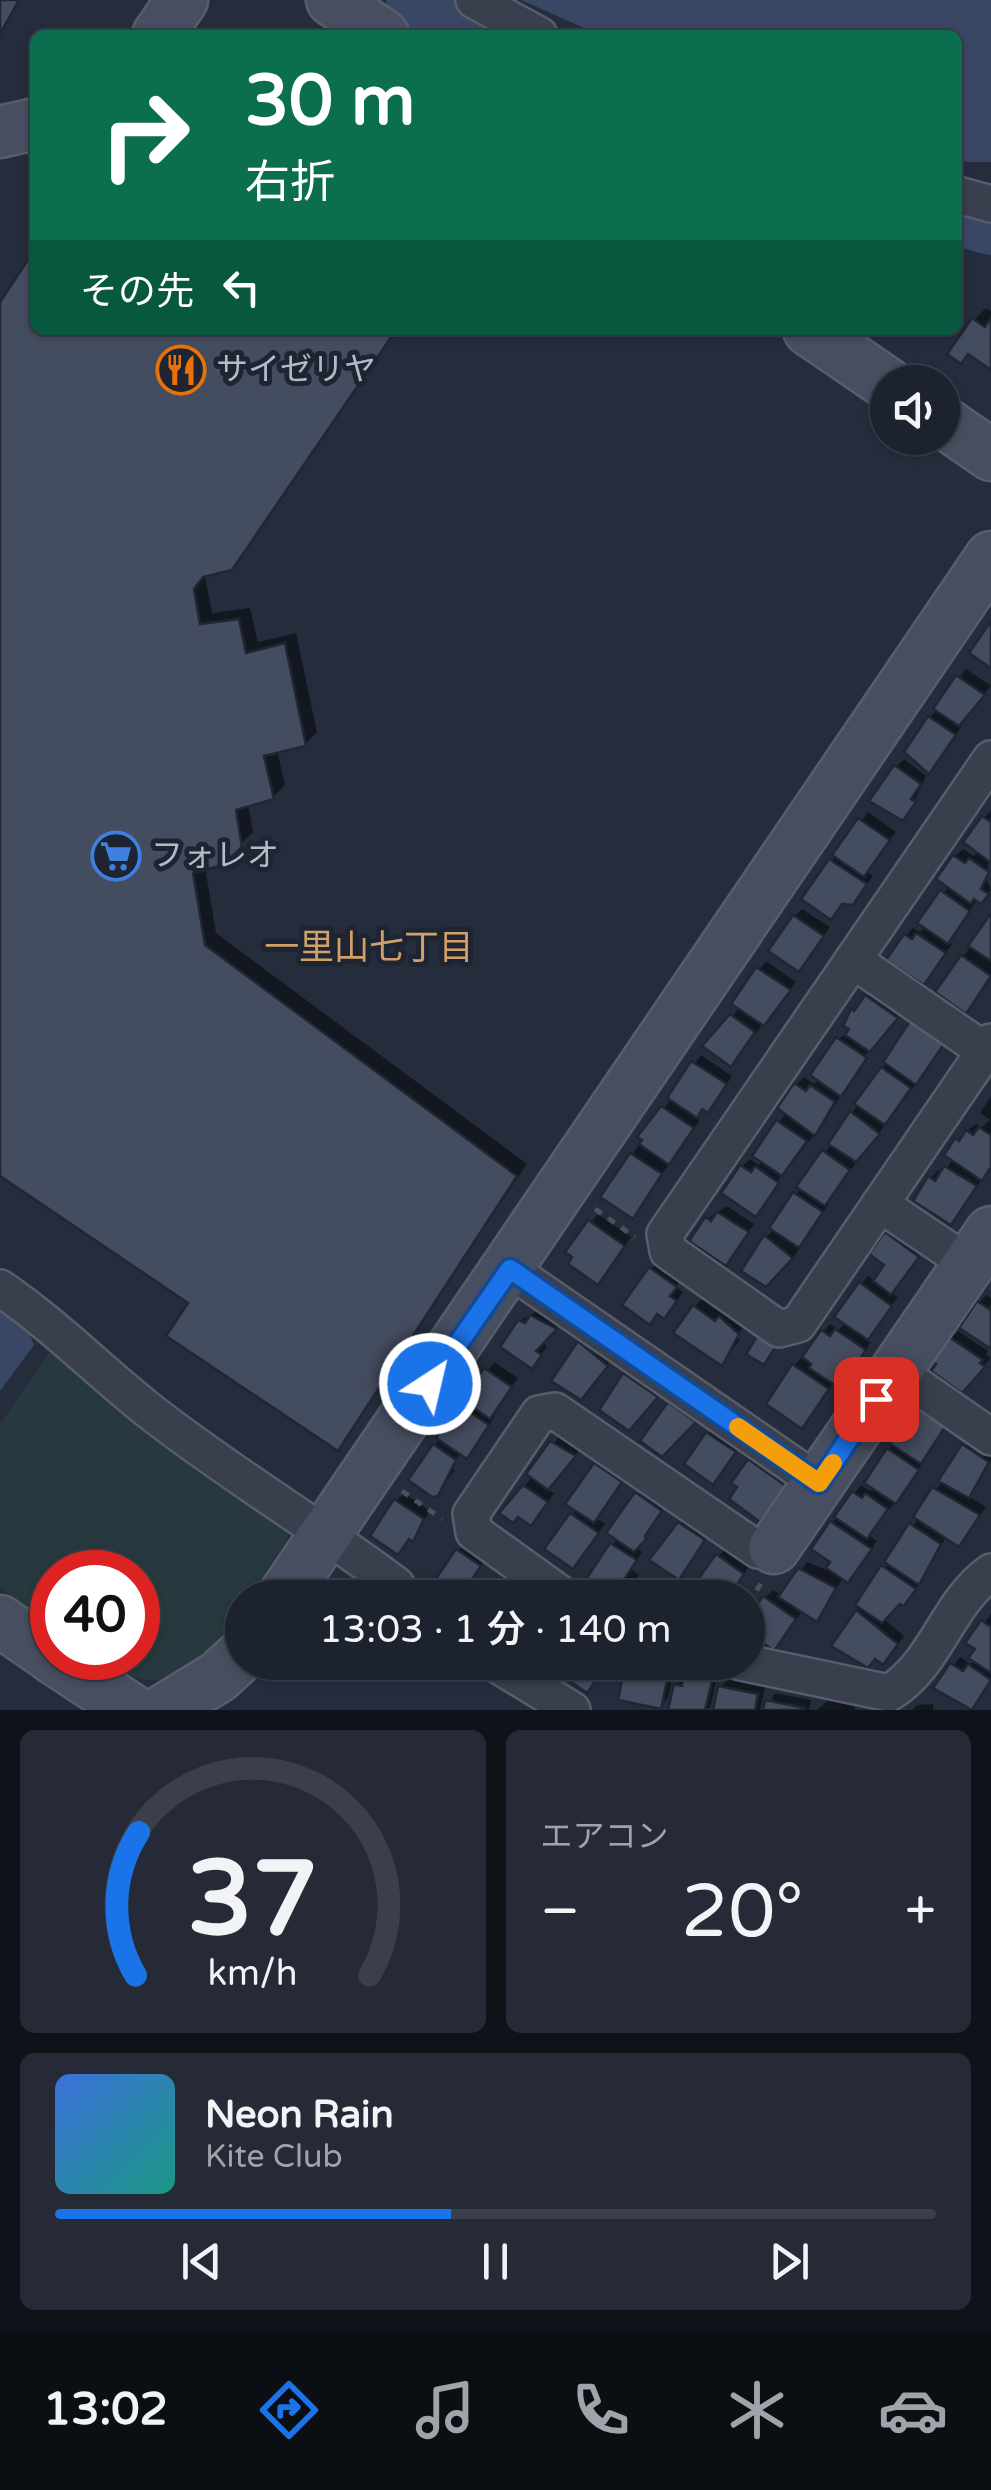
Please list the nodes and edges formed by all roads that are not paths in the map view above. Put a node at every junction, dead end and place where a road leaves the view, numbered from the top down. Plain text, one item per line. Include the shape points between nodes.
1 (182, 0) edge
2 (332, 0) edge
3 (474, 0) edge
4 (161, 30) edge
5 (376, 30) edge
6 (530, 30) edge
7 (30, 125) edge
8 (0, 132) edge
9 (962, 196) edge
10 (991, 204) edge
11 (817, 335) edge
12 (870, 372) edge
13 (960, 433) edge
14 (991, 454) edge
15 (991, 556) edge
16 (991, 759) edge
17 (853, 960) junction
18 (988, 1046) edge
19 (880, 1204) junction
20 (980, 1248) edge
21 (510, 1269) junction
22 (0, 1288) edge
23 (896, 1371) junction
24 (991, 1437) edge
25 (819, 1483) junction
26 (326, 1532) junction
27 (774, 1548) joint
28 (991, 1572) edge
29 (294, 1580) edge
30 (389, 1580) edge
31 (541, 1580) edge
32 (0, 1621) edge
33 (30, 1641) edge
34 (765, 1667) edge
35 (225, 1670) edge
36 (87, 1680) edge
37 (522, 1680) edge
38 (132, 1710) edge
39 (164, 1710) edge
40 (572, 1710) edge

1 - 4 street
2 - 5 street
3 - 6 street
7 - 8 street
9 - 10 street
11 - 12 street
13 - 14 street
15 - 21 street
16 - 17 street
17 - 18 street
17 - 19 street via 664,1242 779,1329 798,1324
18 - 19 street
19 - 20 street
20 - 23 street
21 - 25 street
21 - 26 street
22 - 26 street via 49,1321 149,1410
23 - 24 street
23 - 25 street
25 - 27 street
26 - 29 street
26 - 30 street
27 - 31 street via 758,1550 556,1411 539,1414 470,1523
28 - 34 street via 974,1584 910,1680 889,1693
32 - 33 street
35 - 39 street
36 - 38 street
37 - 40 street

